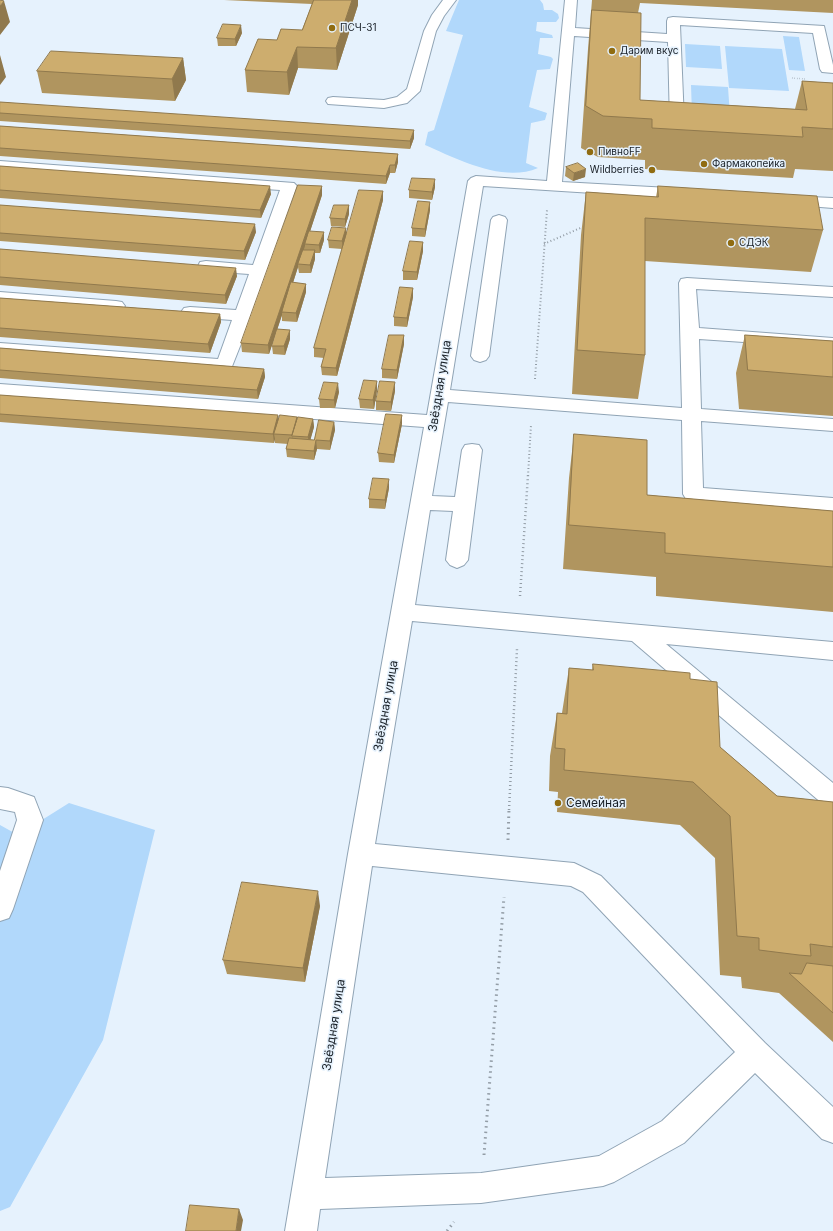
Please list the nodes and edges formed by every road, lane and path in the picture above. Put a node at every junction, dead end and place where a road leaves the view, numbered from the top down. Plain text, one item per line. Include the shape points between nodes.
1 (450, 0) edge
2 (571, 0) edge
3 (568, 32) junction
4 (674, 38) junction
5 (833, 69) edge
6 (333, 101) dead end
7 (700, 126) edge
8 (0, 166) edge
9 (554, 186) junction
10 (706, 195) edge
11 (777, 200) edge
12 (833, 203) edge
13 (547, 210) dead end
14 (499, 220) dead end
15 (591, 223) edge
16 (544, 244) junction
17 (188, 265) edge
18 (259, 270) junction
19 (457, 284) junction
20 (490, 286) junction
21 (833, 292) edge
22 (0, 297) edge
23 (133, 308) edge
24 (172, 311) edge
25 (243, 316) junction
26 (691, 333) junction
27 (833, 343) edge
28 (0, 348) edge
29 (480, 356) dead end
30 (0, 390) edge
31 (439, 395) junction
32 (533, 403) junction
33 (690, 415) junction
34 (435, 422) junction
35 (833, 425) edge
36 (472, 450) dead end
37 (420, 502) junction
38 (465, 505) junction
39 (833, 505) edge
40 (457, 560) dead end
41 (402, 612) junction
42 (518, 623) junction
43 (638, 634) junction
44 (833, 651) edge
45 (0, 798) edge
46 (833, 798) edge
47 (361, 854) junction
48 (506, 869) junction
49 (0, 909) edge
50 (755, 1053) junction
51 (833, 1128) edge
52 (481, 1188) junction
53 (308, 1194) junction
54 (301, 1231) edge
55 (446, 1231) edge

1 - 6 street via 430,31 413,91 402,100 384,104
2 - 3 street
3 - 4 street
3 - 9 street
4 - 5 street via 673,21 819,29 827,69
4 - 7 street via 677,124
8 - 18 street via 289,186 266,227
9 - 10 street
9 - 19 street, Звёздная улица via 476,181
11 - 12 street
13 - 16 path
14 - 20 street
15 - 16 path
16 - 32 path
17 - 18 street
18 - 25 street
19 - 20 street
19 - 31 street, Звёздная улица
20 - 29 street
21 - 26 street via 687,283
22 - 23 street
24 - 25 street
25 - 28 street via 226,365
26 - 27 street
26 - 33 street
30 - 34 street
31 - 32 street
31 - 34 street, Звёздная улица
32 - 33 street
32 - 42 path
33 - 35 street
33 - 39 street via 693,494
34 - 37 street, Звёздная улица
36 - 38 street
37 - 38 street
37 - 41 street, Звёздная улица
38 - 40 street
41 - 42 street
41 - 47 street, Звёздная улица
42 - 43 street
42 - 48 path
43 - 44 street
43 - 46 street
45 - 49 street via 25,805 30,820
47 - 48 street
47 - 53 street, Звёздная улица
48 - 50 street via 574,875 592,884
48 - 52 path
50 - 51 street
50 - 52 street via 673,1132 603,1172
52 - 53 street
52 - 55 path
53 - 54 street, Звёздная улица

